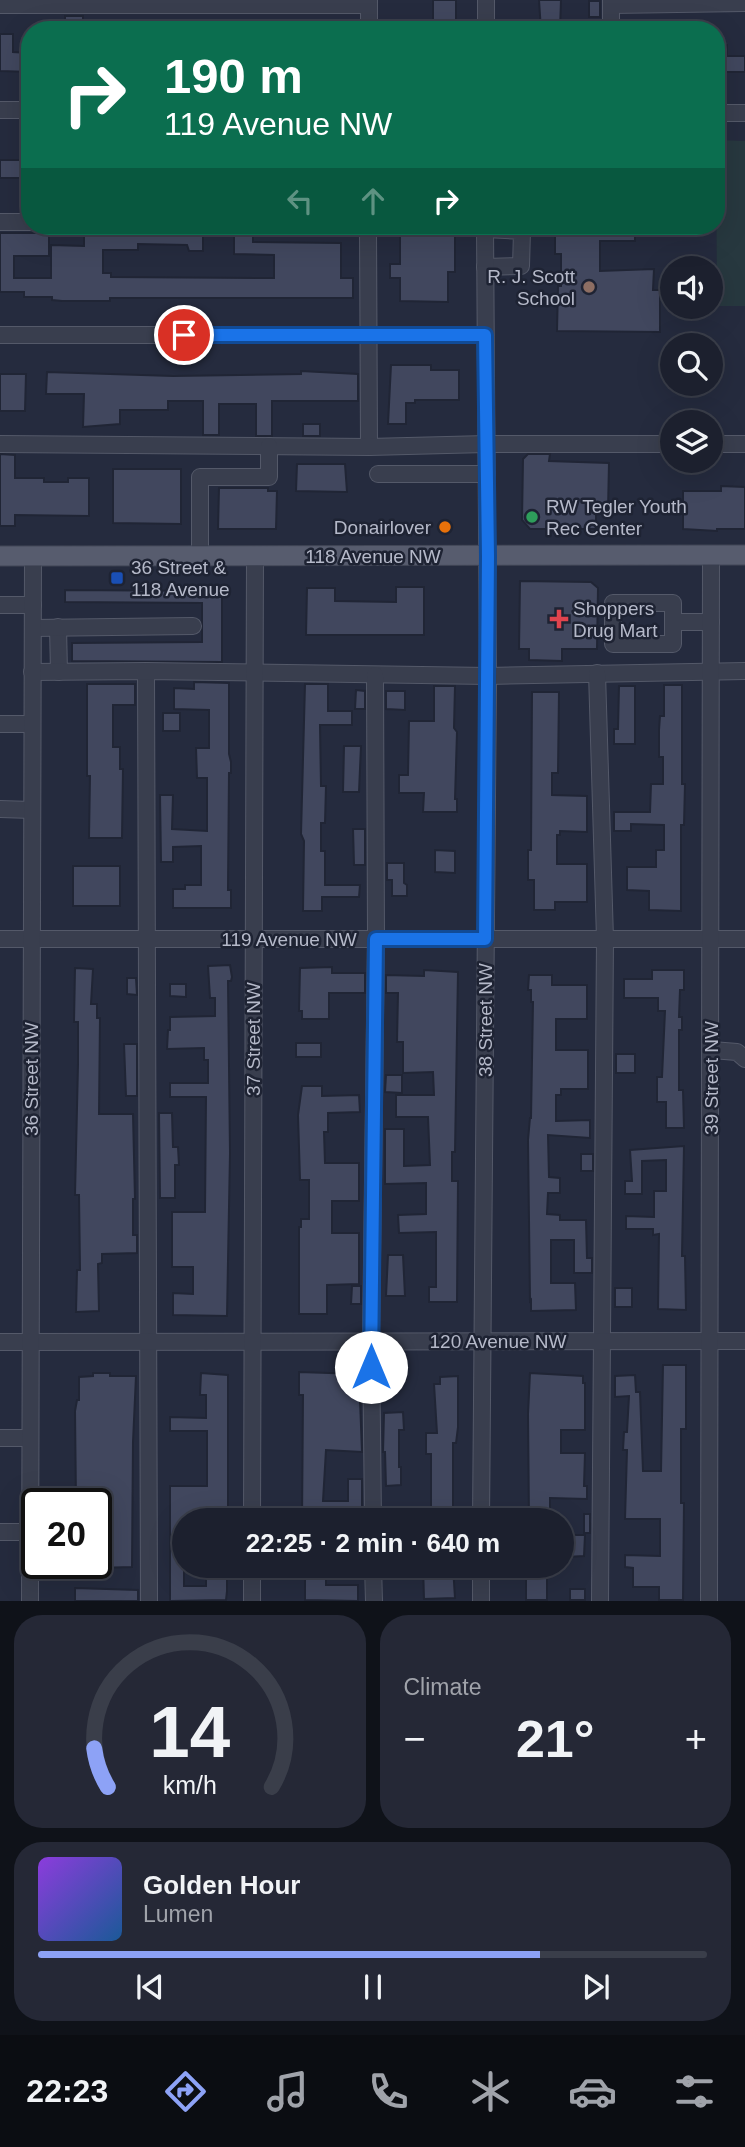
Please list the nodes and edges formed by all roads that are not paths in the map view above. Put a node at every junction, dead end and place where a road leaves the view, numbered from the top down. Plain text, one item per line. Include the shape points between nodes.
1 (486, 0) edge
2 (369, 2) edge
3 (611, 2) edge
4 (745, 4) edge
5 (0, 5) edge
6 (369, 21) edge
7 (486, 21) edge
8 (611, 21) edge
9 (0, 110) edge
10 (21, 110) edge
11 (725, 113) edge
12 (745, 113) edge
13 (0, 222) edge
14 (21, 222) edge
15 (368, 235) edge
16 (485, 235) edge
17 (522, 235) edge
18 (485, 267) junction
19 (0, 335) edge
20 (369, 335) junction
21 (485, 335) junction
22 (0, 444) edge
23 (486, 444) junction
24 (660, 444) edge
25 (723, 444) edge
26 (745, 444) edge
27 (269, 446) junction
28 (369, 447) junction
29 (378, 474) dead end
30 (486, 474) junction
31 (711, 555) junction
32 (745, 555) edge
33 (0, 556) edge
34 (488, 556) junction
35 (33, 557) junction
36 (200, 557) junction
37 (255, 557) junction
38 (0, 605) edge
39 (33, 605) junction
40 (673, 622) junction
41 (711, 622) junction
42 (193, 626) dead end
43 (58, 627) junction
44 (33, 628) junction
45 (613, 643) junction
46 (146, 671) junction
47 (710, 671) junction
48 (745, 671) edge
49 (32, 672) junction
50 (59, 672) junction
51 (254, 673) junction
52 (604, 673) junction
53 (375, 675) junction
54 (488, 676) junction
55 (0, 724) edge
56 (32, 724) junction
57 (0, 809) edge
58 (32, 810) junction
59 (0, 939) edge
60 (32, 939) junction
61 (148, 939) junction
62 (254, 939) junction
63 (376, 939) junction
64 (485, 939) junction
65 (605, 939) junction
66 (710, 939) junction
67 (745, 939) edge
68 (712, 1050) junction
69 (745, 1059) edge
70 (483, 1341) junction
71 (603, 1341) junction
72 (709, 1341) junction
73 (745, 1341) edge
74 (0, 1342) edge
75 (31, 1342) junction
76 (148, 1342) junction
77 (253, 1342) junction
78 (371, 1342) junction
79 (0, 1438) edge
80 (30, 1438) junction
81 (30, 1488) edge
82 (252, 1508) edge
83 (373, 1508) edge
84 (481, 1508) edge
85 (0, 1532) edge
86 (21, 1532) edge
87 (252, 1578) edge
88 (373, 1578) edge
89 (481, 1578) edge
90 (30, 1579) edge
91 (30, 1601) edge
92 (149, 1601) edge
93 (252, 1601) edge
94 (374, 1601) edge
95 (481, 1601) edge
96 (600, 1601) edge
97 (709, 1601) edge

1 - 7 street
2 - 5 street
2 - 6 street
3 - 4 street
3 - 8 street
9 - 10 street
11 - 12 street
13 - 14 street
15 - 20 street
16 - 18 street, 38 Street NW
17 - 18 street via 521,266
18 - 21 street, 38 Street NW
19 - 20 street
20 - 21 street
20 - 28 street
21 - 23 street, 38 Street NW
22 - 27 street
23 - 24 street
23 - 28 street
23 - 30 street, 38 Street NW
25 - 26 street
27 - 28 street
27 - 36 street via 269,477 200,477
29 - 30 street
30 - 34 street, 38 Street NW
31 - 32 main road, 118 Avenue NW
31 - 34 main road, 118 Avenue NW
31 - 41 street, 39 Street NW
33 - 35 main road, 118 Avenue NW
34 - 37 main road, 118 Avenue NW
34 - 54 street, 38 Street NW
35 - 36 main road, 118 Avenue NW
35 - 39 street, 36 Street NW
36 - 37 main road, 118 Avenue NW
37 - 51 street, 37 Street NW
38 - 39 street
39 - 44 street, 36 Street NW
40 - 41 street
40 - 45 street via 673,643
40 - 45 street via 673,603 613,603
41 - 47 street, 39 Street NW
42 - 43 street
43 - 44 street
43 - 50 street
44 - 49 street, 36 Street NW
45 - 52 street
46 - 50 street
46 - 51 street
46 - 61 street
47 - 48 street
47 - 52 street
47 - 66 street, 39 Street NW
49 - 50 street
49 - 56 street, 36 Street NW
51 - 53 street
51 - 62 street, 37 Street NW
52 - 54 street
52 - 65 street
53 - 54 street
53 - 63 street
54 - 64 street, 38 Street NW
55 - 56 street
56 - 58 street, 36 Street NW
57 - 58 street
58 - 60 street, 36 Street NW
59 - 60 street, 119 Avenue NW
60 - 61 street, 119 Avenue NW
60 - 75 street, 36 Street NW
61 - 62 street, 119 Avenue NW
61 - 76 street
62 - 63 street, 119 Avenue NW
62 - 77 street, 37 Street NW
63 - 64 street, 119 Avenue NW
63 - 78 street
64 - 65 street, 119 Avenue NW
64 - 70 street, 38 Street NW
65 - 66 street, 119 Avenue NW
65 - 71 street
66 - 67 street, 119 Avenue NW
66 - 68 street, 39 Street NW
68 - 69 street via 737,1052
68 - 72 street, 39 Street NW
70 - 71 street, 120 Avenue NW
70 - 78 street, 120 Avenue NW
70 - 84 street, 38 Street NW
71 - 72 street, 120 Avenue NW
71 - 96 street
72 - 73 street, 120 Avenue NW
72 - 97 street, 39 Street NW
74 - 75 street, 120 Avenue NW
75 - 76 street, 120 Avenue NW
75 - 80 street, 36 Street NW
76 - 77 street, 120 Avenue NW
76 - 92 street
77 - 78 street, 120 Avenue NW
77 - 82 street, 37 Street NW
78 - 83 street
79 - 80 street
80 - 81 street, 36 Street NW
85 - 86 street
87 - 93 street
88 - 94 street
89 - 95 street
90 - 91 street, 36 Street NW

